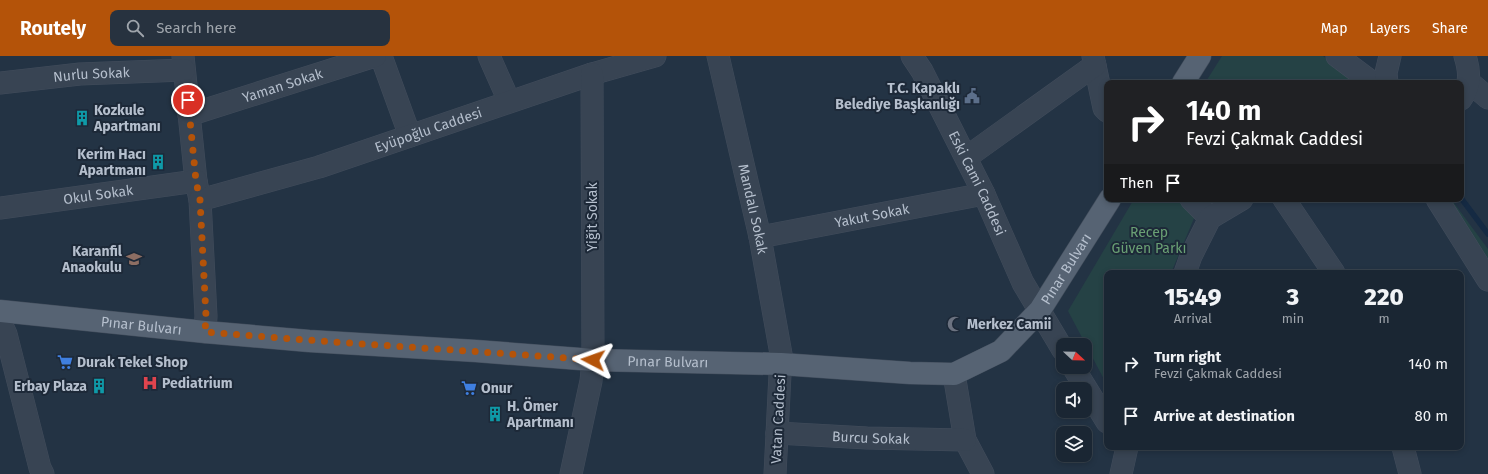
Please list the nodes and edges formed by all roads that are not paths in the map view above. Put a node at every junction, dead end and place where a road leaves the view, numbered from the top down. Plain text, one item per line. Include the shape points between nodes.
1 (375, 56) edge
2 (381, 56) edge
3 (489, 56) edge
4 (655, 56) edge
5 (718, 56) edge
6 (912, 56) edge
7 (1200, 56) edge
8 (1337, 56) edge
9 (1390, 56) edge
10 (1465, 56) edge
11 (1094, 61) edge
12 (183, 63) edge
13 (79, 65) edge
14 (592, 74) junction
15 (1185, 80) edge
16 (1369, 80) edge
17 (1387, 80) edge
18 (0, 83) edge
19 (1465, 90) edge
20 (1488, 98) edge
21 (509, 102) junction
22 (1104, 108) edge
23 (190, 115) junction
24 (410, 136) junction
25 (966, 157) junction
26 (198, 190) junction
27 (984, 194) junction
28 (1108, 202) edge
29 (1194, 202) edge
30 (1237, 202) edge
31 (1286, 202) edge
32 (1439, 202) edge
33 (0, 208) edge
34 (1210, 218) junction
35 (760, 237) junction
36 (1186, 270) edge
37 (1332, 270) edge
38 (1488, 280) edge
39 (1040, 310) junction
40 (0, 311) edge
41 (0, 321) edge
42 (205, 332) junction
43 (1056, 338) edge
44 (593, 360) junction
45 (781, 364) junction
46 (954, 374) junction
47 (1077, 374) edge
48 (1104, 417) edge
49 (776, 433) junction
50 (965, 440) junction
51 (1115, 450) edge
52 (1126, 450) edge
53 (1404, 450) edge
54 (43, 474) edge
55 (571, 474) edge
56 (775, 474) edge
57 (983, 474) edge
58 (1120, 474) edge
59 (1410, 474) edge

1 - 23 street, Yaman Sokak
2 - 24 street
3 - 21 street
4 - 14 street, Eyüpoğlu Caddesi
5 - 35 street, Mandalı Sokak
6 - 25 street, Eski Cami Caddesi
7 - 15 main road
8 - 16 street
9 - 17 street
10 - 19 street via 1469,68
11 - 22 street
11 - 25 street
12 - 13 street, Nurlu Sokak
12 - 23 street
13 - 18 street, Nurlu Sokak
14 - 21 street, Eyüpoğlu Caddesi
14 - 44 street, Yiğit Sokak
19 - 20 street
21 - 24 street, Eyüpoğlu Caddesi
23 - 26 street
24 - 26 street, Eyüpoğlu Caddesi via 319,167
25 - 27 street, Eski Cami Caddesi
26 - 33 street, Okul Sokak
26 - 42 street
27 - 35 street, Yakut Sokak
27 - 39 street, Eski Cami Caddesi via 1023,283
28 - 39 main road, Pınar Bulvarı
29 - 34 street
30 - 34 street
31 - 37 street
32 - 38 street
34 - 36 street via 1190,256
35 - 45 street, Mandalı Sokak
39 - 43 street, Eski Cami Caddesi
39 - 46 main road, Pınar Bulvarı via 1001,351
40 - 42 main road, Pınar Bulvarı
41 - 54 street via 6,334
42 - 44 main road, Pınar Bulvarı
44 - 45 main road, Pınar Bulvarı
44 - 55 street, Yiğit Sokak via 591,381
45 - 46 main road, Pınar Bulvarı via 910,374
45 - 49 street, Vatan Caddesi
46 - 50 street
47 - 48 street
49 - 50 street, Burcu Sokak
49 - 56 street, Vatan Caddesi
50 - 57 street
51 - 58 street
52 - 58 street
53 - 59 street

